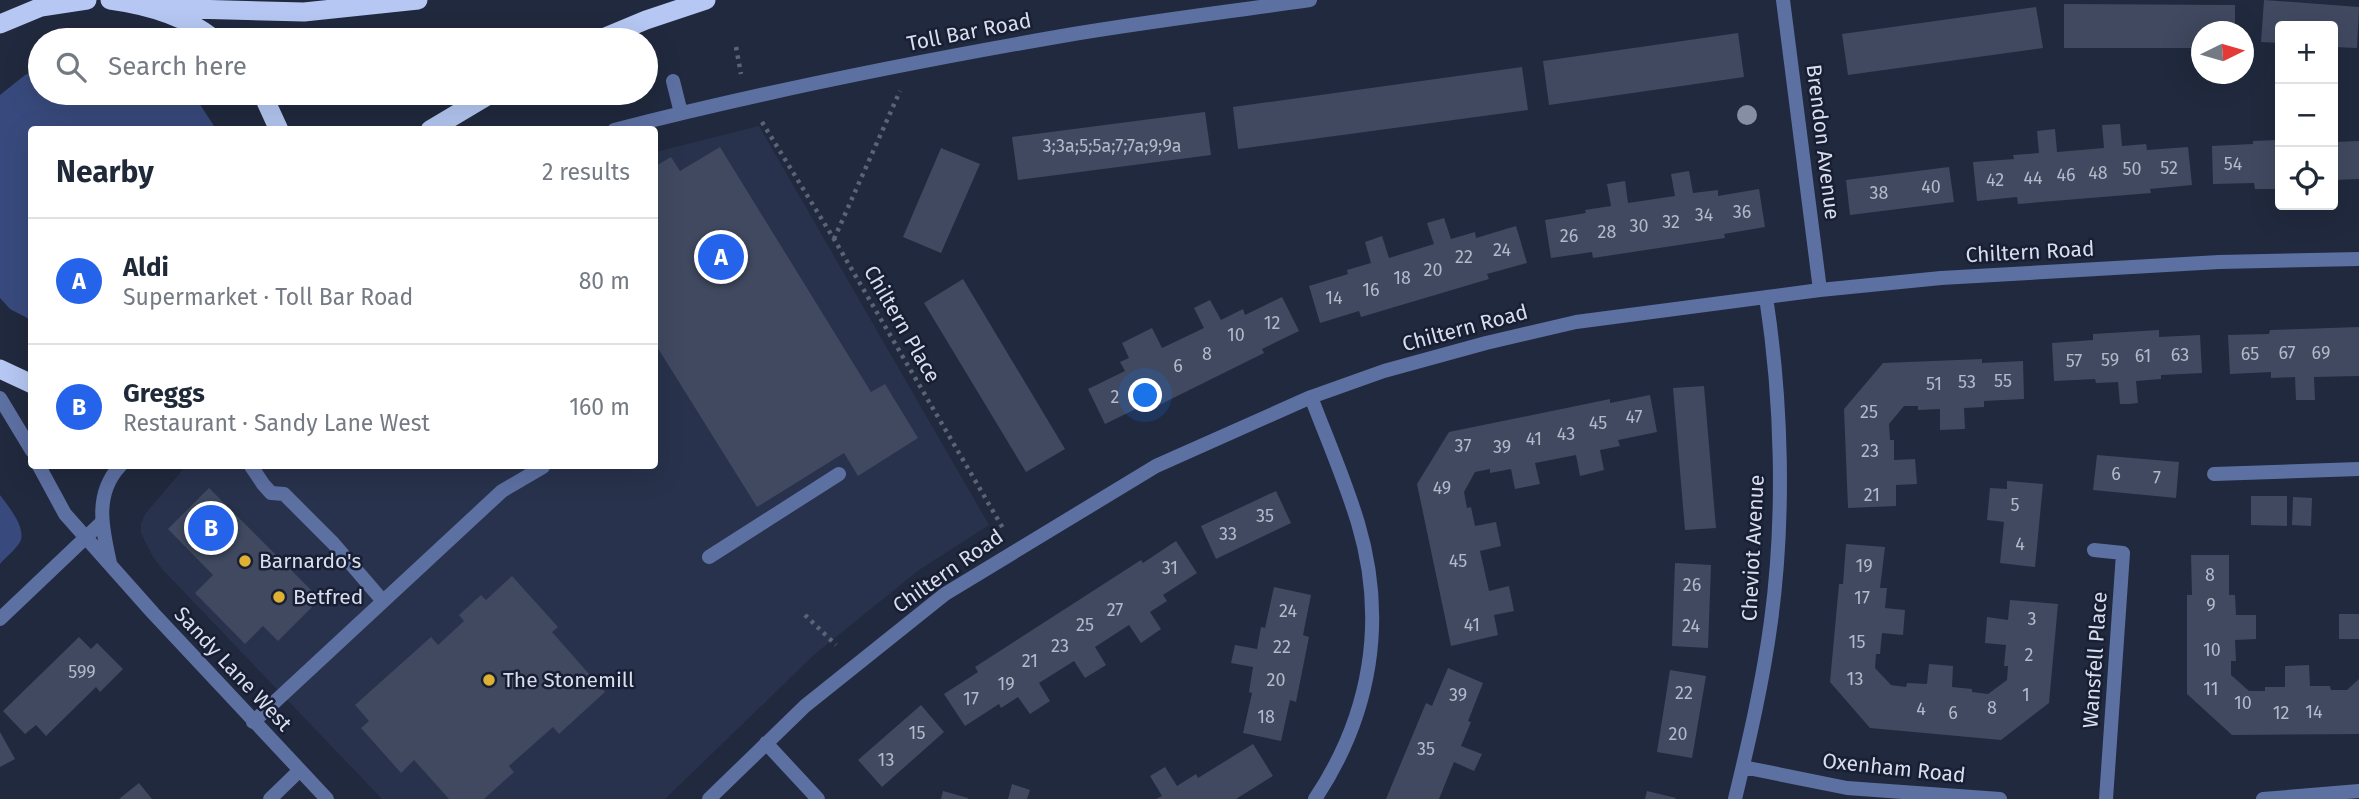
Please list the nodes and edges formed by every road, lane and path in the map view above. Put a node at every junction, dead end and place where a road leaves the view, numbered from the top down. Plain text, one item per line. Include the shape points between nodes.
1 (87, 0) edge
2 (110, 0) edge
3 (418, 0) edge
4 (706, 0) edge
5 (1310, 0) edge
6 (1783, 0) edge
7 (153, 8) junction
8 (0, 24) edge
9 (195, 28) edge
10 (627, 28) edge
11 (736, 47) dead end
12 (911, 64) junction
13 (673, 81) dead end
14 (742, 81) dead end
15 (268, 105) edge
16 (472, 105) edge
17 (681, 113) junction
18 (758, 116) dead end
19 (277, 126) edge
20 (437, 126) edge
21 (630, 126) edge
22 (834, 239) junction
23 (2359, 259) edge
24 (1820, 290) junction
25 (1766, 297) junction
26 (0, 369) edge
27 (28, 382) edge
28 (1311, 397) junction
29 (0, 398) edge
30 (28, 444) edge
31 (41, 469) edge
32 (117, 469) edge
33 (253, 469) edge
34 (540, 469) edge
35 (2359, 469) edge
36 (839, 474) dead end
37 (2214, 474) dead end
38 (101, 523) junction
39 (85, 537) junction
40 (1016, 550) junction
41 (2094, 550) dead end
42 (709, 557) dead end
43 (111, 566) junction
44 (382, 600) junction
45 (805, 615) dead end
46 (0, 619) edge
47 (836, 645) dead end
48 (253, 722) junction
49 (766, 743) junction
50 (1743, 767) junction
51 (299, 771) junction
52 (2359, 791) edge
53 (270, 799) edge
54 (327, 799) edge
55 (709, 799) edge
56 (818, 799) edge
57 (1315, 799) edge
58 (1735, 799) edge
59 (2000, 799) edge
60 (2106, 799) edge
61 (2263, 799) edge

1 - 8 highway via 41,7
2 - 7 highway
3 - 7 highway via 304,12
4 - 10 highway
5 - 12 street, Toll Bar Road
6 - 24 street, Brendon Avenue
7 - 9 highway
11 - 14 path
12 - 17 street, Toll Bar Road
12 - 22 path
13 - 17 street
15 - 19 highway
16 - 20 highway
17 - 21 street, Toll Bar Road
18 - 22 path, Chiltern Place
22 - 40 path, Chiltern Place
23 - 24 street, Chiltern Road via 1997,274
24 - 25 street, Chiltern Road
25 - 28 street, Chiltern Road via 1576,322 1397,368
25 - 50 street, Cheviot Avenue via 1778,396 1780,511 1771,621
26 - 27 highway
28 - 40 street, Chiltern Road via 1156,467
28 - 57 street via 1359,526 1372,592 1373,625 1366,683 1348,743
29 - 30 street
31 - 39 street, Sandy Lane West via 65,514
32 - 38 street, Sandy Lane West via 103,496
33 - 44 street via 271,493 284,494 333,543
34 - 44 street via 502,491
35 - 37 street
36 - 42 street
38 - 39 street
38 - 43 street, Sandy Lane West
39 - 43 street, Sandy Lane West
39 - 46 street
40 - 49 street, Chiltern Road via 945,594
41 - 60 street, Wansfell Place via 2123,553
43 - 48 street, Sandy Lane West
44 - 48 street
45 - 47 path
48 - 51 street, Sandy Lane West
49 - 55 street, Chiltern Road
49 - 56 street
50 - 58 street, Cheviot Avenue
50 - 59 street, Oxenham Road via 1847,788
51 - 53 street
51 - 54 street, Sandy Lane West
52 - 61 street

